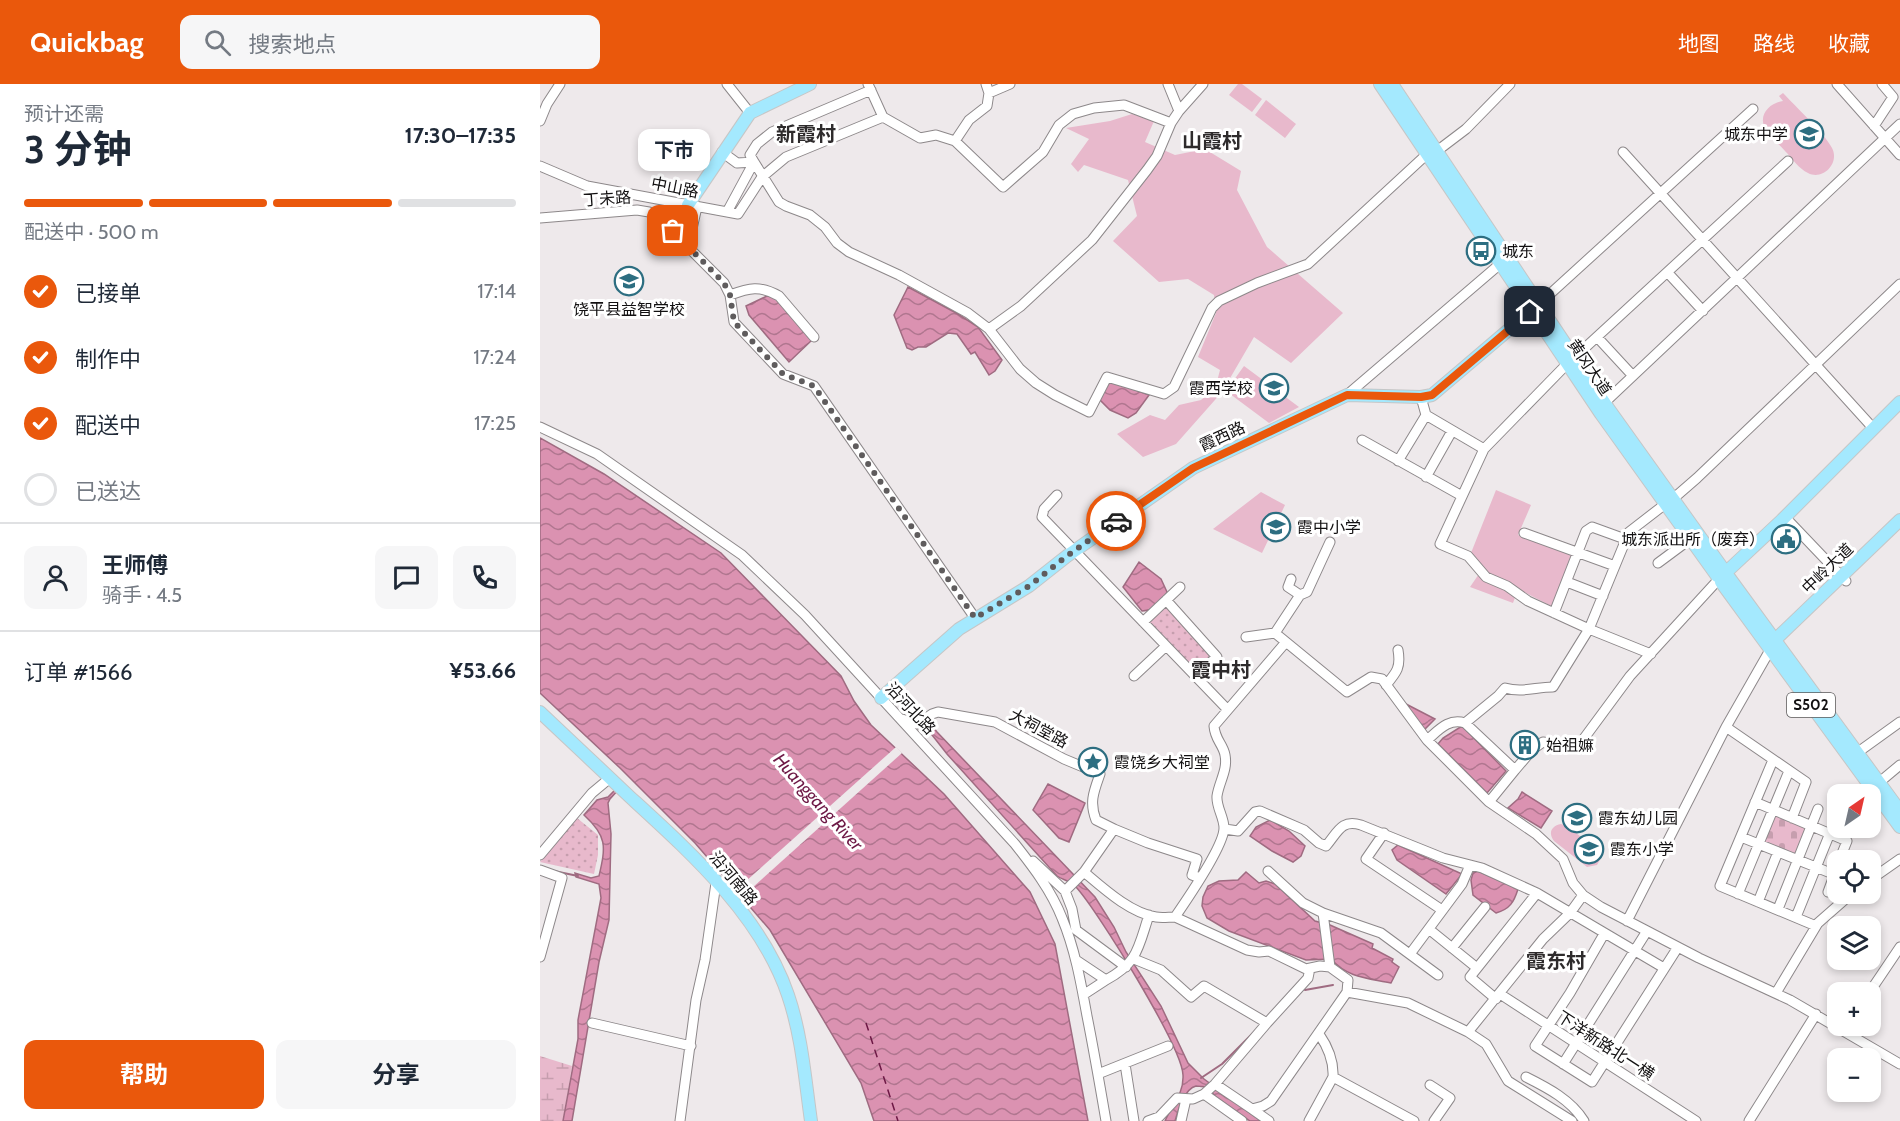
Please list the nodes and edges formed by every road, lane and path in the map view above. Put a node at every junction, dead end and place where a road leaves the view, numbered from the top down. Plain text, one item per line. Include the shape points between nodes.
1 (560, 84) edge
2 (727, 84) edge
3 (810, 84) edge
4 (1010, 84) edge
5 (1168, 84) edge
6 (1203, 84) edge
7 (1380, 84) edge
8 (1392, 84) edge
9 (1510, 84) edge
10 (1837, 84) edge
11 (1882, 84) edge
12 (1894, 84) edge
13 (869, 87) edge
14 (987, 88) edge
15 (1897, 94) edge
16 (1753, 109) dead end
17 (1179, 111) junction
18 (750, 113) junction
19 (883, 117) junction
20 (540, 121) edge
21 (1171, 123) junction
22 (1900, 124) edge
23 (1874, 126) junction
24 (1885, 138) junction
25 (955, 141) junction
26 (1437, 151) dead end
27 (1623, 152) dead end
28 (722, 153) junction
29 (1900, 154) edge
30 (1426, 155) dead end
31 (1788, 161) dead end
32 (754, 162) junction
33 (540, 166) edge
34 (762, 177) junction
35 (1662, 193) junction
36 (692, 206) junction
37 (726, 212) junction
38 (540, 218) edge
39 (1704, 239) junction
40 (688, 246) junction
41 (1500, 264) dead end
42 (1668, 273) junction
43 (1738, 278) junction
44 (1900, 284) edge
45 (730, 295) junction
46 (1539, 304) joint
47 (1703, 311) junction
48 (989, 329) junction
49 (814, 337) dead end
50 (1597, 337) junction
51 (1575, 357) dead end
52 (1816, 364) junction
53 (1566, 365) dead end
54 (1633, 376) junction
55 (1347, 395) junction
56 (1421, 397) junction
57 (1900, 402) edge
58 (1597, 409) dead end
59 (1426, 416) junction
60 (540, 427) edge
61 (1873, 428) junction
62 (1452, 431) junction
63 (1362, 440) dead end
64 (1484, 449) junction
65 (1398, 461) junction
66 (1426, 477) junction
67 (1058, 495) dead end
68 (1462, 496) junction
69 (1674, 498) dead end
70 (1664, 505) dead end
71 (1785, 517) junction
72 (1900, 520) edge
73 (1900, 529) edge
74 (1524, 533) dead end
75 (1625, 539) junction
76 (1689, 540) dead end
77 (1330, 542) dead end
78 (1074, 550) junction
79 (1578, 552) junction
80 (1658, 563) dead end
81 (1615, 566) junction
82 (1722, 578) junction
83 (1291, 579) dead end
84 (1844, 579) junction
85 (1567, 582) junction
86 (1180, 587) dead end
87 (1300, 595) junction
88 (1603, 596) junction
89 (1166, 600) junction
90 (1554, 613) junction
91 (975, 618) junction
92 (1143, 622) junction
93 (1589, 629) junction
94 (1275, 633) junction
95 (1246, 638) dead end
96 (1286, 642) junction
97 (1776, 645) joint
98 (1166, 646) junction
99 (1398, 650) dead end
100 (1651, 654) junction
101 (1134, 676) dead end
102 (1195, 676) junction
103 (1386, 685) junction
104 (881, 698) junction
105 (1227, 709) junction
106 (540, 712) edge
107 (900, 718) junction
108 (1900, 722) edge
109 (1465, 723) junction
110 (1726, 727) junction
111 (1427, 740) junction
112 (1861, 750) dead end
113 (1773, 760) junction
114 (1900, 765) edge
115 (1515, 770) junction
116 (1789, 771) junction
117 (610, 778) junction
118 (1882, 780) dead end
119 (1490, 802) junction
120 (1755, 802) junction
121 (1818, 809) dead end
122 (1772, 810) junction
123 (1900, 811) edge
124 (1792, 818) junction
125 (1811, 826) junction
126 (1900, 827) edge
127 (1114, 829) junction
128 (1225, 829) junction
129 (1384, 833) junction
130 (1827, 833) edge
131 (1741, 837) junction
132 (1828, 838) edge
133 (1840, 838) edge
134 (1015, 844) junction
135 (1758, 845) junction
136 (1843, 850) edge
137 (1778, 852) junction
138 (540, 855) edge
139 (1900, 859) edge
140 (1798, 860) junction
141 (1470, 865) junction
142 (1815, 868) junction
143 (540, 870) edge
144 (1827, 870) edge
145 (1268, 871) dead end
146 (1881, 872) edge
147 (1200, 878) junction
148 (1075, 882) junction
149 (716, 883) junction
150 (1537, 893) junction
151 (1738, 894) junction
152 (1583, 895) junction
153 (1758, 902) junction
154 (1840, 904) edge
155 (1485, 907) dead end
156 (1778, 909) junction
157 (1442, 910) junction
158 (1323, 913) junction
159 (1570, 913) junction
160 (1149, 915) junction
161 (1175, 917) junction
162 (1796, 917) junction
163 (1627, 921) junction
164 (1816, 926) junction
165 (1430, 930) junction
166 (1647, 931) junction
167 (1604, 934) junction
168 (1678, 947) junction
169 (1900, 947) edge
170 (1452, 948) junction
171 (1635, 952) junction
172 (1410, 954) junction
173 (540, 957) edge
174 (1076, 960) junction
175 (1130, 963) junction
176 (1330, 967) junction
177 (1310, 968) junction
178 (1477, 968) junction
179 (1664, 968) junction
180 (1438, 975) dead end
181 (1106, 980) junction
182 (1876, 982) edge
183 (1347, 992) junction
184 (1776, 993) junction
185 (1083, 995) junction
186 (1498, 997) junction
187 (1816, 1014) junction
188 (1827, 1019) edge
189 (592, 1023) dead end
190 (1267, 1023) junction
191 (1548, 1026) junction
192 (1468, 1032) junction
193 (1319, 1034) junction
194 (1857, 1036) edge
195 (1576, 1044) junction
196 (691, 1046) junction
197 (1168, 1046) dead end
198 (1605, 1063) junction
199 (1125, 1064) junction
200 (1563, 1064) junction
201 (1900, 1065) edge
202 (1098, 1074) junction
203 (1333, 1077) junction
204 (1526, 1077) dead end
205 (1215, 1084) junction
206 (1430, 1085) dead end
207 (1204, 1094) junction
208 (1181, 1099) junction
209 (1252, 1109) junction
210 (680, 1121) edge
211 (811, 1121) edge
212 (1106, 1121) edge
213 (1134, 1121) edge
214 (1148, 1121) edge
215 (1181, 1121) edge
216 (1242, 1121) edge
217 (1269, 1121) edge
218 (1309, 1121) edge
219 (1414, 1121) edge
220 (1434, 1121) edge
221 (1572, 1121) edge
222 (1584, 1121) edge
223 (1696, 1121) edge
224 (1749, 1121) edge

1 - 20 street
2 - 18 street
3 - 18 main road
4 - 14 street
5 - 17 street
6 - 17 street
7 - 82 main road, 黄冈大道 / S502 via 1601,414
8 - 82 main road, 黄冈大道 / S502
9 - 26 street via 1466,129
10 - 23 street
11 - 15 street
12 - 15 street
13 - 19 street
13 - 32 street via 772,132 750,155
14 - 25 street via 987,106 969,120
15 - 23 street
16 - 35 street
17 - 21 street
18 - 28 main road
19 - 25 street via 920,138 936,135
19 - 34 street via 786,157
21 - 25 street via 1124,105 1073,114 1059,125 1042,152 1003,187
21 - 48 street via 1157,156 1092,240 1021,306
22 - 24 street
23 - 24 street
24 - 29 street
24 - 43 street
27 - 35 street
28 - 32 street via 737,163
28 - 36 main road
30 - 48 street via 1308,264 1257,283 1212,308 1174,387 1164,394 1107,376 1089,412 1036,383
31 - 39 street
32 - 34 street
32 - 37 street
33 - 36 street, 中山路 via 587,186
34 - 37 street, 中山路 via 738,214
34 - 48 street via 779,202 810,215 849,252 946,299
35 - 39 street
35 - 46 street
36 - 37 street, 中山路
36 - 40 street
38 - 40 street, 丁未路 via 648,212
39 - 42 street
39 - 43 street
40 - 45 street, 丁未路 via 724,283
41 - 55 street
42 - 47 street
42 - 50 street
43 - 47 street
43 - 52 street
44 - 52 street
45 - 49 street via 750,288 774,293
45 - 91 street, 丁未路 via 734,322 783,374 814,386
46 - 56 main road via 1432,395
47 - 54 street
50 - 51 street
50 - 54 street
52 - 61 street
52 - 69 street
53 - 64 street
54 - 58 street
55 - 56 main road, 霞西路
55 - 78 main road, 霞西路 via 1193,468
56 - 59 street
57 - 61 main road
59 - 62 street
59 - 65 street
60 - 104 street, 沿河北路 via 597,454 742,555 805,615
61 - 71 main road
62 - 64 street
62 - 66 street
63 - 65 street
64 - 68 street
65 - 66 street
66 - 68 street
67 - 78 street via 1044,509 1042,517
68 - 90 street via 1440,543 1468,556 1486,577
70 - 75 street
71 - 82 main road
71 - 84 street
72 - 84 main road, 中岭大道
73 - 84 main road, 中岭大道
74 - 79 street
75 - 79 street via 1592,527 1586,531
75 - 81 street
76 - 80 street
77 - 87 street via 1307,592
78 - 91 main road, 霞西路 via 1029,586
78 - 92 street
79 - 81 street
79 - 85 street
81 - 88 street
82 - 100 street
82 - 123 main road, 黄冈大道 / S502
82 - 126 main road, 黄冈大道 / S502
83 - 87 street via 1288,587
84 - 97 main road, 中岭大道
85 - 88 street
85 - 90 street
86 - 89 street
87 - 94 street
88 - 93 street
89 - 92 street
89 - 102 street via 1217,657
90 - 93 street
91 - 104 main road, 霞西路
92 - 98 street
93 - 100 street
93 - 109 street via 1553,687 1535,687 1526,692 1505,688
94 - 95 street
94 - 96 street
96 - 103 street via 1347,692 1371,677 1382,679
96 - 105 street
97 - 110 street
98 - 101 street
98 - 102 street
99 - 103 street via 1398,667
100 - 115 street via 1582,741 1559,745 1543,742
102 - 105 street
103 - 111 street
104 - 107 street, 沿河北路
105 - 128 street via 1214,726 1226,762 1217,797
106 - 117 main road, 沿河南路
107 - 127 street, 大祠堂路 via 917,724 938,712 995,722 1100,774 1092,810 1096,820
107 - 134 street, 沿河北路
108 - 112 street
109 - 111 street via 1448,722
109 - 115 street
110 - 113 street
110 - 163 street
111 - 119 street
113 - 116 street
113 - 120 street
114 - 118 street
115 - 119 street
116 - 122 street
116 - 124 street via 1806,782
117 - 138 street via 592,793
117 - 149 main road, 沿河南路 via 699,861
119 - 152 street via 1536,834 1563,859 1573,884
120 - 122 street
120 - 131 street
121 - 125 street
122 - 124 street
122 - 135 street
124 - 125 street
125 - 130 street
125 - 140 street
127 - 147 street via 1197,859 1192,875
127 - 148 street
128 - 129 street via 1238,831 1260,811 1304,830 1326,846 1344,824 1351,822
128 - 147 street
129 - 141 street
129 - 157 street via 1366,859
131 - 135 street
131 - 151 street via 1720,886
132 - 142 street
133 - 136 street via 1847,841
134 - 148 street
134 - 174 street, 沿河北路 via 1062,917
135 - 137 street
135 - 151 street
137 - 140 street
137 - 153 street
139 - 146 street
140 - 142 street
140 - 156 street
141 - 150 street
141 - 157 street via 1462,884
142 - 144 street
142 - 162 street
143 - 173 street via 562,878
145 - 158 street via 1303,903
147 - 161 street
148 - 160 street
148 - 175 street via 1072,909 1076,930
149 - 196 street
149 - 211 main road, 沿河南路 via 771,955 788,994 800,1036
150 - 159 street
150 - 178 street
151 - 153 street
152 - 159 street
152 - 163 street
153 - 156 street
154 - 164 street
155 - 170 street
156 - 162 street
157 - 165 street
158 - 172 street via 1381,933
158 - 176 street
159 - 167 street
159 - 186 street via 1543,939
160 - 161 street
160 - 175 street
161 - 177 street via 1247,950 1269,951
162 - 164 street
163 - 166 street
164 - 184 street
165 - 170 street
165 - 172 street
166 - 168 street
166 - 171 street
167 - 171 street
167 - 191 street
168 - 179 street
168 - 184 street
169 - 182 street
170 - 178 street
171 - 179 street
171 - 195 street
172 - 180 street
174 - 181 street
174 - 185 street, 沿河北路
175 - 181 street
175 - 190 street via 1161,970 1191,997 1204,986
176 - 177 street
176 - 183 street via 1348,980
177 - 190 street via 1308,978
178 - 186 street, 下洋新路北一横 via 1470,977
179 - 198 street
181 - 185 street
183 - 192 street via 1408,1003
183 - 193 street
184 - 187 street
185 - 202 street, 沿河北路
186 - 191 street, 下洋新路北一横
186 - 192 street
187 - 188 street
187 - 224 street
189 - 196 street
190 - 205 street
191 - 195 street, 下洋新路北一横
191 - 200 street via 1534,1046
192 - 221 street via 1486,1044 1508,1082
193 - 203 street via 1334,1066
193 - 209 street via 1271,1101
194 - 201 street
195 - 198 street, 下洋新路北一横
195 - 200 street
196 - 210 street
197 - 199 street
198 - 200 street via 1593,1082
198 - 223 street, 下洋新路北一横
199 - 202 street
199 - 213 street
202 - 212 street, 沿河北路
203 - 218 street
203 - 219 street
204 - 222 street via 1555,1093
205 - 207 street
205 - 209 street
206 - 220 street via 1450,1098
207 - 208 street
207 - 216 street
208 - 214 street
208 - 215 street
209 - 217 street

